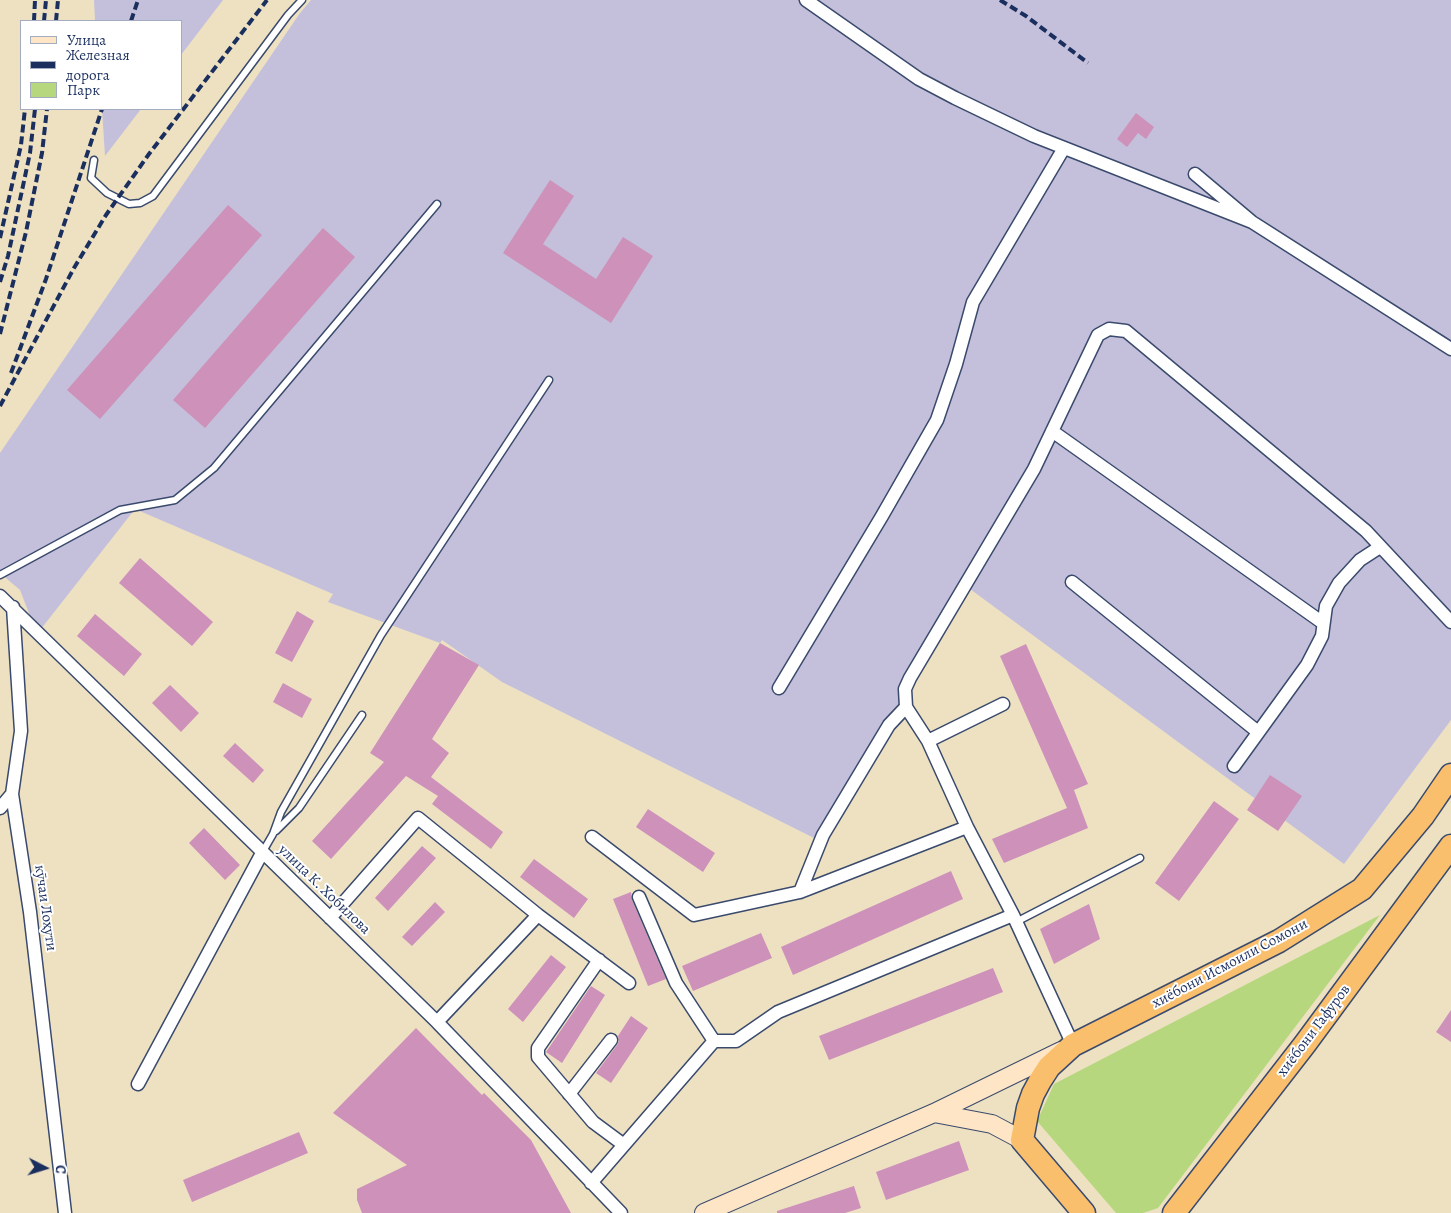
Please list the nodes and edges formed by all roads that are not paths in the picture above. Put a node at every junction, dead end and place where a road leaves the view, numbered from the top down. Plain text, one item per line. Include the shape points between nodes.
1 (302, 0) edge
2 (806, 0) edge
3 (1064, 148) junction
4 (94, 160) dead end
5 (1195, 174) dead end
6 (437, 204) dead end
7 (1252, 222) junction
8 (1451, 349) edge
9 (549, 380) dead end
10 (1052, 431) junction
11 (1380, 547) junction
12 (0, 575) edge
13 (1072, 582) dead end
14 (0, 596) edge
15 (13, 606) junction
16 (1451, 622) edge
17 (1323, 623) junction
18 (779, 688) dead end
19 (1002, 704) dead end
20 (906, 707) junction
21 (362, 715) dead end
22 (1258, 732) junction
23 (928, 741) junction
24 (1234, 766) dead end
25 (1451, 775) edge
26 (12, 794) junction
27 (0, 808) edge
28 (967, 827) junction
29 (273, 834) junction
30 (592, 837) dead end
31 (1451, 846) edge
32 (262, 853) junction
33 (1140, 858) dead end
34 (800, 892) junction
35 (639, 897) dead end
36 (538, 915) junction
37 (330, 918) junction
38 (1015, 918) junction
39 (599, 960) junction
40 (629, 983) dead end
41 (437, 1022) junction
42 (611, 1040) dead end
43 (714, 1041) junction
44 (1073, 1045) junction
45 (138, 1084) dead end
46 (569, 1094) junction
47 (934, 1113) junction
48 (1022, 1140) junction
49 (624, 1145) junction
50 (591, 1183) junction
51 (1180, 1211) edge
52 (65, 1213) edge
53 (621, 1213) edge
54 (704, 1213) edge
55 (1084, 1213) edge

1 - 4 lane via 153,196 140,203 129,204 107,193 90,178
2 - 3 street via 919,79
3 - 7 street
3 - 18 street via 973,302 937,420
5 - 7 street
6 - 12 lane via 214,468 175,500 120,510
7 - 8 street
9 - 29 lane via 381,634 282,812
10 - 11 street via 1098,335 1109,329 1126,331 1366,531
10 - 17 street
10 - 20 street via 1034,469 910,678 905,689
11 - 16 street
11 - 17 street via 1360,560 1339,584 1326,606
13 - 22 street
14 - 15 street, улица К. Хобилова
15 - 26 street, кӯчаи Лоҳути via 21,731
15 - 32 street, улица К. Хобилова
17 - 22 street via 1322,636 1306,664
19 - 23 street
20 - 23 street
20 - 34 street via 889,725 823,835
21 - 29 lane via 299,808
22 - 24 street
23 - 28 street
25 - 44 highway, хиёбони Исмоили Сомони via 1423,816 1362,889 1279,941
26 - 27 street
26 - 52 street, кӯчаи Лоҳути via 30,912
28 - 34 street
28 - 38 street
29 - 32 lane
30 - 34 street via 694,914
31 - 51 highway, хиёбони Гафуров
32 - 37 street, улица К. Хобилова
32 - 45 street
33 - 38 lane
35 - 43 street via 676,984
36 - 37 street via 418,818
36 - 39 street
36 - 41 street
37 - 41 street, улица К. Хобилова
38 - 43 street via 778,1012 736,1041
38 - 44 street
39 - 40 street
39 - 46 street via 538,1048 542,1064
41 - 50 street, улица К. Хобилова
42 - 46 street
43 - 49 street
44 - 47 street
44 - 48 highway, хиёбони Исмоили Сомони via 1050,1068 1032,1094
46 - 49 street via 593,1122
47 - 48 street via 992,1124
47 - 54 street
48 - 55 highway
49 - 50 street
50 - 53 street, улица К. Хобилова

